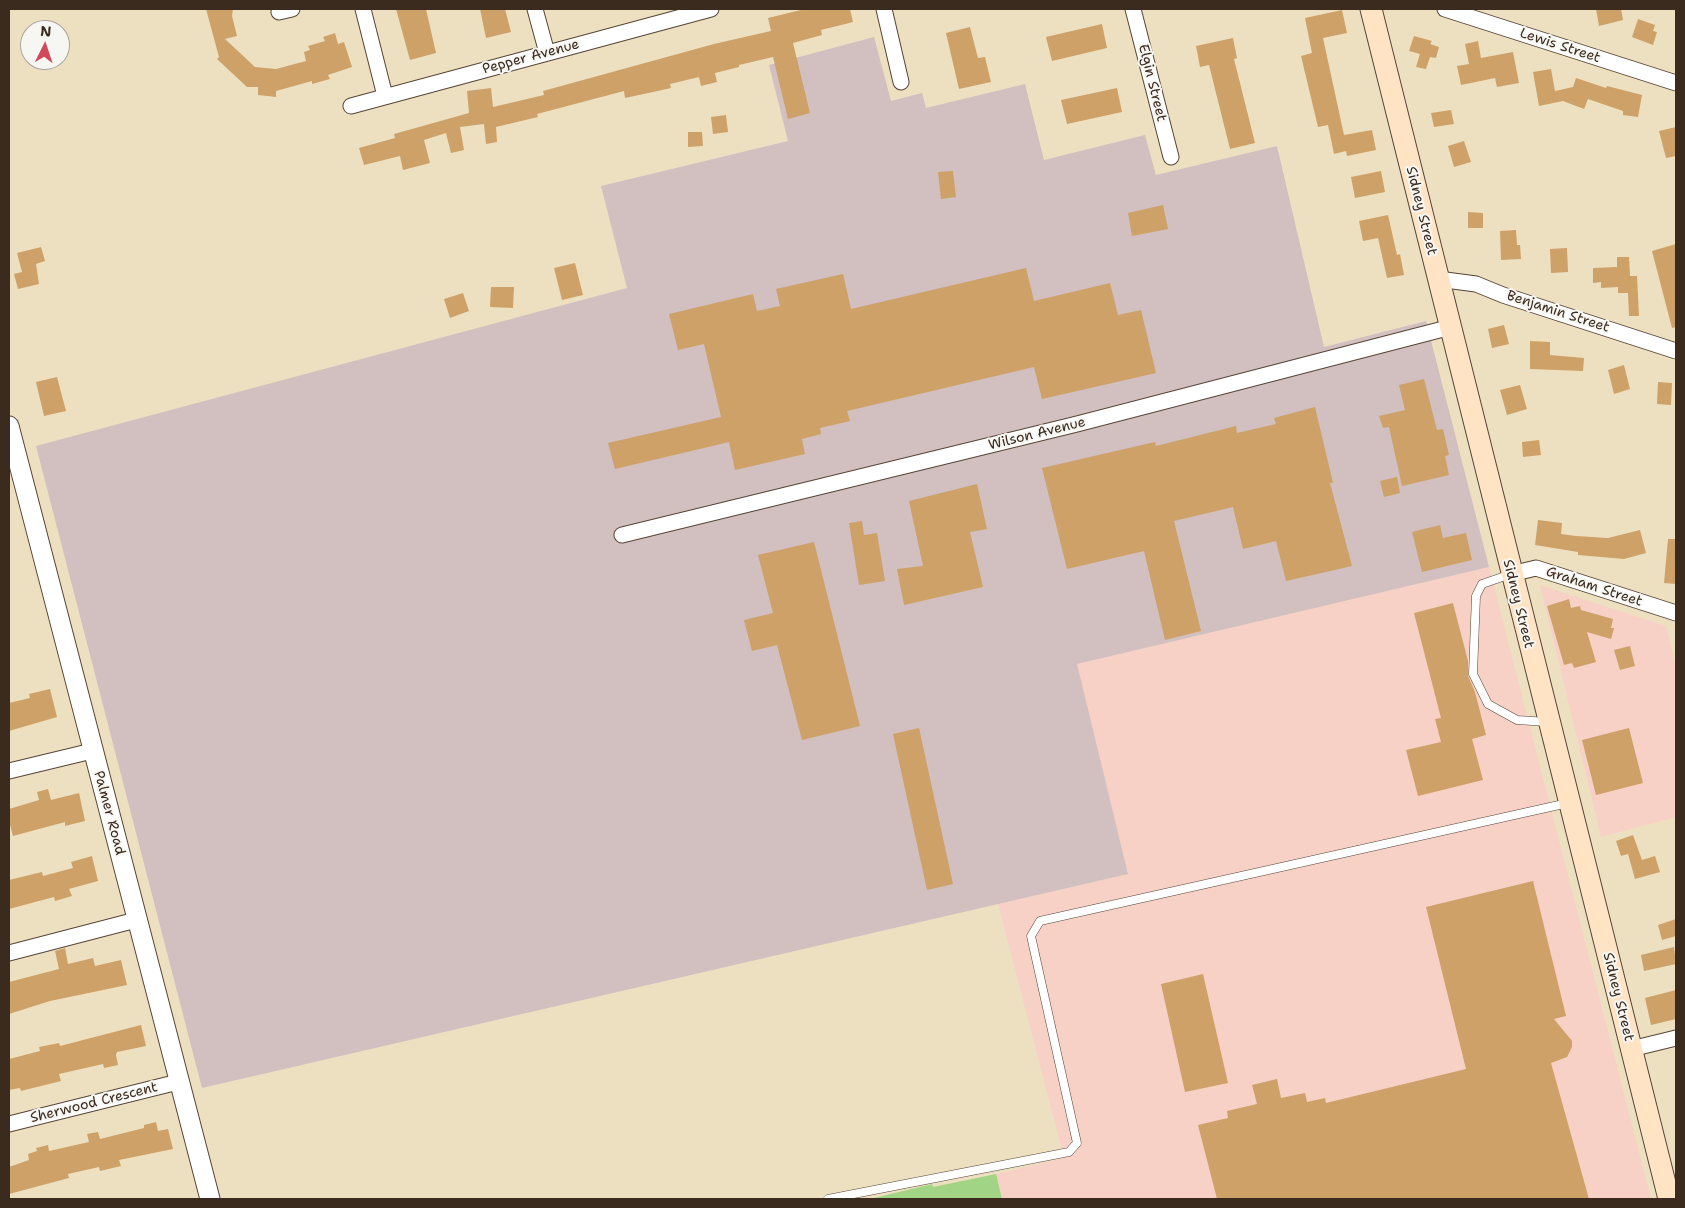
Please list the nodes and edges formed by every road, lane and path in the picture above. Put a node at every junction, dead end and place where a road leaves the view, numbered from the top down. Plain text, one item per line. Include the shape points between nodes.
1 (363, 9) edge
2 (535, 9) edge
3 (711, 9) edge
4 (884, 9) edge
5 (1133, 9) edge
6 (1371, 9) edge
7 (1445, 9) edge
8 (693, 11) edge
9 (547, 53) junction
10 (901, 82) dead end
11 (1676, 83) edge
12 (385, 96) junction
13 (351, 106) dead end
14 (1171, 157) dead end
15 (1438, 278) junction
16 (1450, 327) junction
17 (1676, 351) edge
18 (9, 430) edge
19 (622, 535) dead end
20 (1511, 574) junction
21 (1676, 613) edge
22 (1548, 722) junction
23 (92, 751) junction
24 (9, 771) edge
25 (1568, 802) junction
26 (136, 920) junction
27 (9, 953) edge
28 (1676, 1038) edge
29 (1631, 1049) junction
30 (178, 1082) junction
31 (9, 1124) edge
32 (210, 1199) edge
33 (828, 1199) edge
34 (1669, 1199) edge

1 - 12 street
2 - 9 street
3 - 8 street, Pepper Avenue
4 - 10 street
5 - 14 street, Elgin Street
6 - 15 main road, Sidney Street
7 - 11 street, Lewis Street
8 - 9 street, Pepper Avenue
9 - 12 street, Pepper Avenue
12 - 13 street, Pepper Avenue
15 - 16 main road, Sidney Street
15 - 17 street, Benjamin Street via 1476,284
16 - 19 street, Wilson Avenue via 1078,424
16 - 20 main road, Sidney Street
18 - 23 street, Palmer Road
20 - 21 street, Graham Street via 1536,568
20 - 22 main road, Sidney Street
20 - 22 lane via 1482,584 1476,596 1473,674 1488,704 1516,720
22 - 25 main road, Sidney Street
23 - 24 street
23 - 26 street, Palmer Road
25 - 29 main road, Sidney Street
25 - 33 lane via 1040,921 1031,936 1077,1143 1069,1152
26 - 27 street
26 - 30 street, Palmer Road
28 - 29 street
29 - 34 main road, Sidney Street
30 - 31 street, Sherwood Crescent
30 - 32 street, Palmer Road

